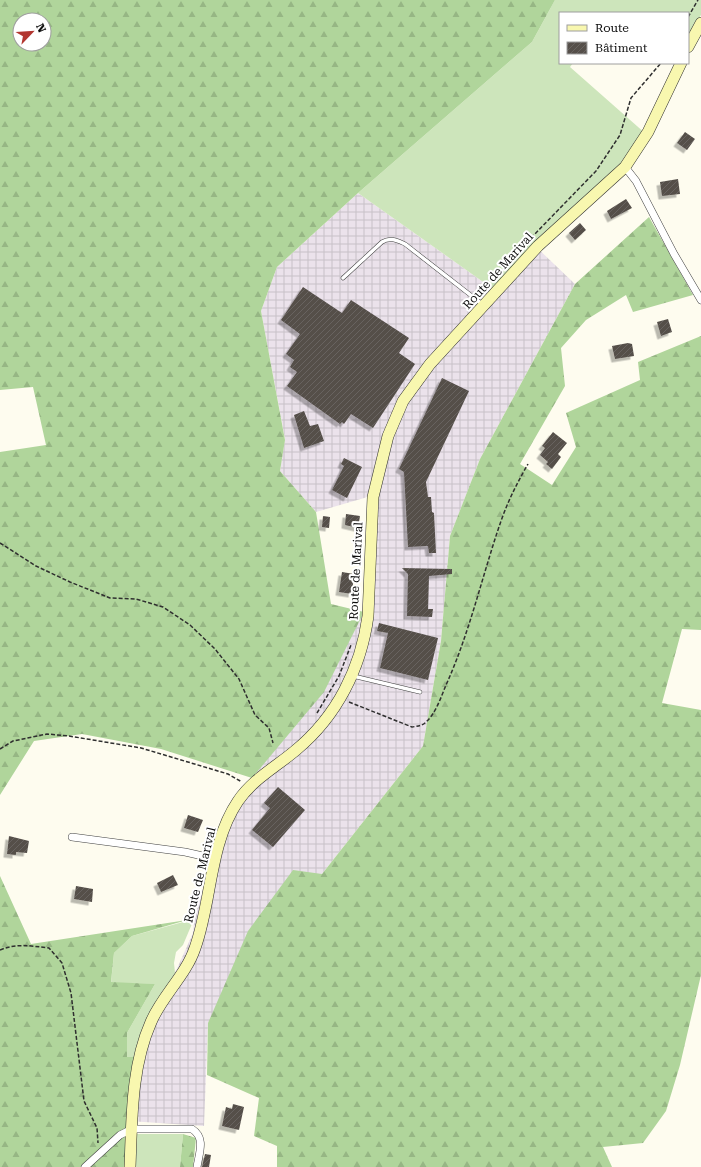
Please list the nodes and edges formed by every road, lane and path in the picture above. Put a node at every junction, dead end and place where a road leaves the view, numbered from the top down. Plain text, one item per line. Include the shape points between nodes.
1 (698, 0) edge
2 (689, 16) edge
3 (701, 23) edge
4 (689, 45) edge
5 (681, 64) edge
6 (625, 167) junction
7 (343, 278) dead end
8 (701, 300) edge
9 (484, 306) junction
10 (528, 464) dead end
11 (0, 543) edge
12 (351, 675) junction
13 (420, 692) dead end
14 (341, 698) junction
15 (273, 743) dead end
16 (0, 749) edge
17 (248, 789) junction
18 (72, 837) dead end
19 (216, 859) junction
20 (0, 950) edge
21 (132, 1129) junction
22 (99, 1153) junction
23 (85, 1167) edge
24 (130, 1167) edge
25 (197, 1167) edge

1 - 2 path
3 - 4 main road
5 - 6 main road, Route de Marival via 648,132
6 - 8 street via 636,181
6 - 9 main road, Route de Marival via 538,246
7 - 9 lane via 382,242 393,239 405,244
9 - 12 main road, Route de Marival via 420,374 393,423 384,451 372,512 366,632
10 - 14 path via 510,495 455,666 428,721 422,726 412,727
11 - 15 path via 36,566 70,582 110,598 136,599 163,607 190,625 215,649 239,679 255,715 269,728
12 - 13 lane
12 - 14 main road, Route de Marival
14 - 17 main road, Route de Marival via 330,715 308,739
16 - 17 path via 13,741 47,734 92,739 141,748 228,774 238,778
17 - 19 main road, Route de Marival via 235,806 228,821
18 - 19 street via 185,852
19 - 21 main road, Route de Marival via 195,948 154,1016 145,1037 137,1073
20 - 22 path via 21,944 49,948 62,964 71,993 84,1101 98,1128
21 - 22 street via 120,1135
21 - 24 main road, Route de Marival
21 - 25 street via 192,1129 198,1133 201,1140
22 - 23 street

